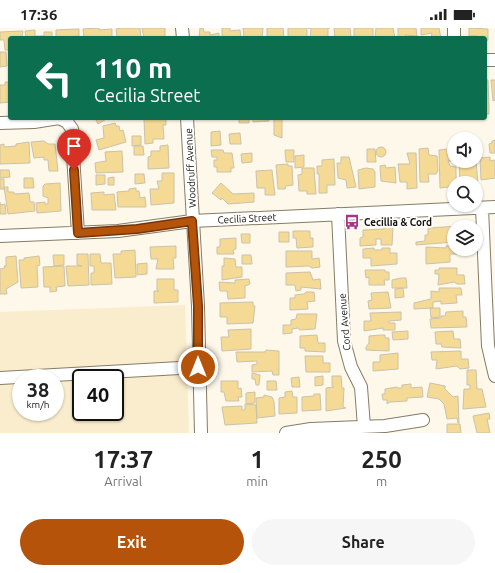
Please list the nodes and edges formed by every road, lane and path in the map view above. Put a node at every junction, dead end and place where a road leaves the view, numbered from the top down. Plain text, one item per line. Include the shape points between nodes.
1 (35, 120) edge
2 (64, 120) edge
3 (187, 120) edge
4 (0, 123) edge
5 (495, 207) edge
6 (483, 208) edge
7 (447, 209) edge
8 (482, 212) edge
9 (338, 214) junction
10 (192, 221) junction
11 (78, 233) junction
12 (0, 236) edge
13 (198, 367) junction
14 (495, 376) edge
15 (0, 378) edge
16 (423, 420) dead end
17 (364, 427) junction
18 (201, 433) edge
19 (286, 433) edge

1 - 4 street
2 - 11 street via 68,122 74,137
3 - 10 street, Woodruff Avenue
5 - 6 street, Cecilia Street
7 - 9 street, Cecilia Street
8 - 14 street via 488,346
9 - 10 street, Cecilia Street
9 - 17 street, Cord Avenue via 344,341 351,368 361,387
10 - 11 street, Cecilia Street via 137,229
10 - 13 street, Woodruff Avenue via 198,306
11 - 12 street, Cecilia Street
13 - 15 street
13 - 18 street, Woodruff Avenue
16 - 17 street
17 - 19 street

